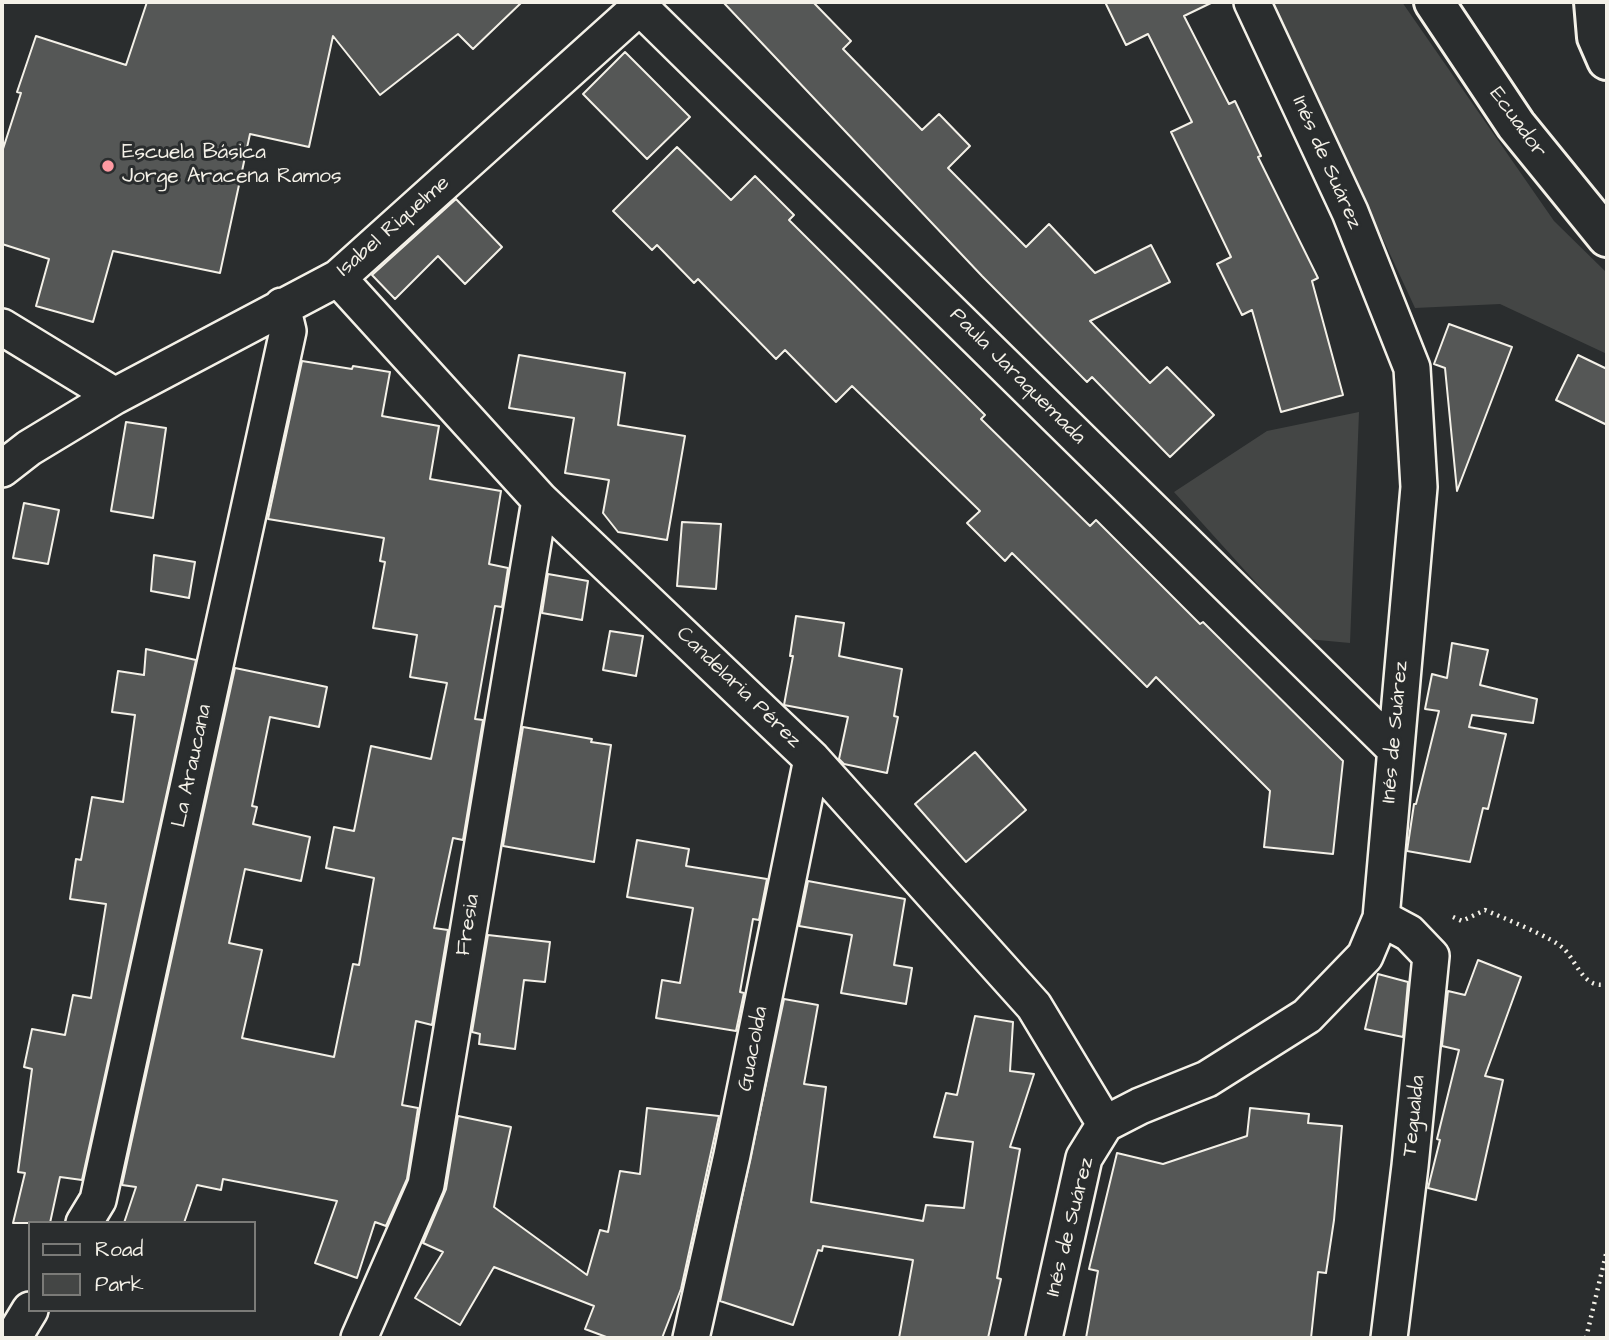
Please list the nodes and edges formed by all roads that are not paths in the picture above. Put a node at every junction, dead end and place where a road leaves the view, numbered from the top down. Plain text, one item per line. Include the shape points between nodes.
1 (1252, 2) edge
2 (1434, 2) edge
3 (1594, 2) edge
4 (642, 4) edge
5 (1607, 60) edge
6 (1607, 237) edge
7 (338, 278) junction
8 (282, 306) junction
9 (2, 327) edge
10 (115, 396) junction
11 (2, 469) edge
12 (540, 500) junction
13 (1394, 748) junction
14 (812, 759) junction
15 (1395, 926) junction
16 (1105, 1124) junction
17 (85, 1221) edge
18 (29, 1312) edge
19 (13, 1338) edge
20 (359, 1338) edge
21 (691, 1338) edge
22 (1044, 1338) edge
23 (1389, 1338) edge

1 - 13 street, Inés de Suárez via 1350,212 1412,368 1419,487
2 - 6 street, Ecuador via 1516,125
3 - 5 street via 1597,37
4 - 7 street, Isabel Riquelme
4 - 13 street, Paula Jaraquemada
7 - 8 street, Isabel Riquelme
7 - 12 street, Candelaria Pérez
8 - 10 street, Isabel Riquelme
8 - 17 street, La Araucana via 288,331 98,1199
9 - 10 street
10 - 11 street, Isabel Riquelme
12 - 14 street, Candelaria Pérez
12 - 20 street, Fresia via 426,1185
13 - 15 street, Inés de Suárez
14 - 16 street, Candelaria Pérez via 1034,1006
14 - 21 street, Guacolda
15 - 16 street, Inés de Suárez via 1307,1016 1207,1079
15 - 23 street, Tegualda via 1431,956
16 - 22 street, Inés de Suárez via 1084,1158
18 - 19 street

